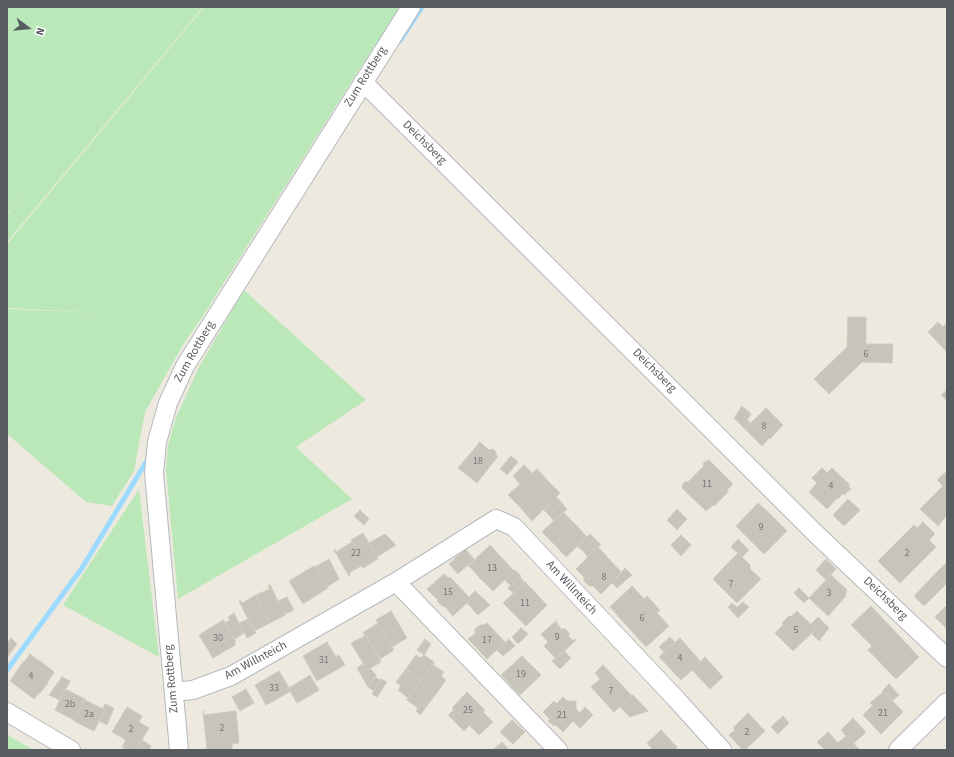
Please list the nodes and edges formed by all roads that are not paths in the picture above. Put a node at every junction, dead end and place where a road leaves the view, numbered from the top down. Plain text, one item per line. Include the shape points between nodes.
1 (411, 7) edge
2 (363, 82) junction
3 (396, 582) junction
4 (947, 658) edge
5 (174, 692) junction
6 (947, 702) edge
7 (7, 712) edge
8 (71, 750) edge
9 (179, 750) edge
10 (558, 750) edge
11 (722, 750) edge
12 (898, 750) edge

1 - 2 street, Zum Rottberg
2 - 4 street, Deichsberg via 810,527
2 - 5 street, Zum Rottberg via 185,366 168,403 157,442 154,473
3 - 5 street, Am Willnteich via 231,676 193,690
3 - 10 street
3 - 11 street, Am Willnteich via 496,519 514,527
5 - 9 street, Zum Rottberg
6 - 12 street
7 - 8 street

